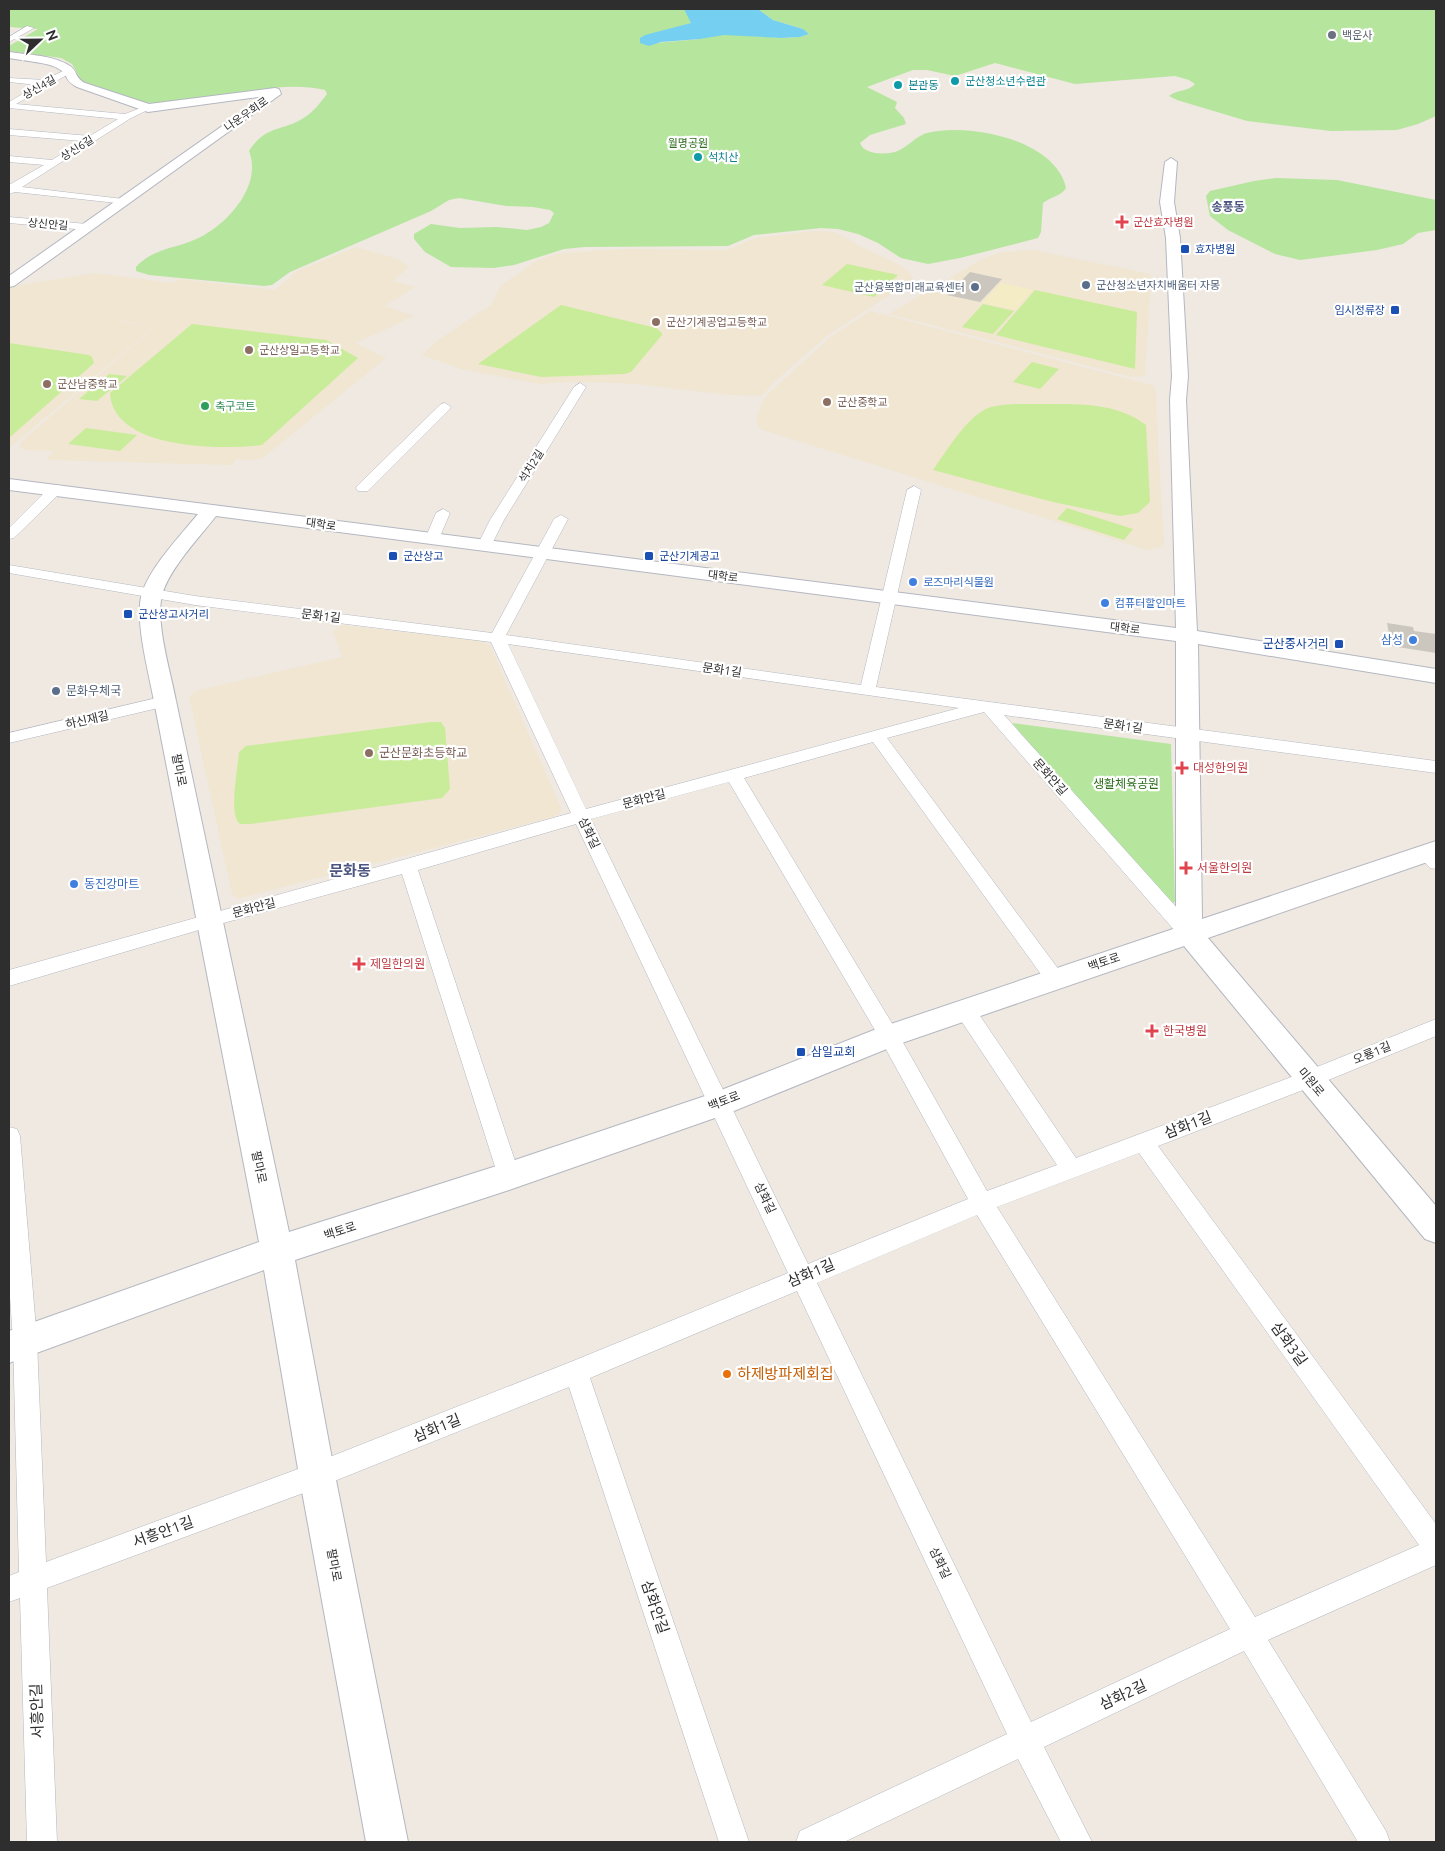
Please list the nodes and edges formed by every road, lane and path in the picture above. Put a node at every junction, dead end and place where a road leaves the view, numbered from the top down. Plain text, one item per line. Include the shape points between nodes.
1 (30, 28) dead end
2 (9, 40) edge
3 (9, 55) edge
4 (70, 70) junction
5 (9, 80) edge
6 (47, 83) junction
7 (9, 105) edge
8 (148, 108) junction
9 (127, 117) junction
10 (9, 132) edge
11 (92, 139) junction
12 (9, 159) edge
13 (1171, 162) dead end
14 (54, 163) junction
15 (10, 189) edge
16 (123, 202) junction
17 (9, 220) edge
18 (23, 222) junction
19 (87, 228) junction
20 (9, 232) edge
21 (9, 283) edge
22 (580, 387) dead end
23 (445, 406) dead end
24 (9, 484) edge
25 (363, 488) dead end
26 (56, 489) junction
27 (914, 490) dead end
28 (210, 510) junction
29 (443, 513) dead end
30 (561, 519) dead end
31 (9, 535) edge
32 (432, 539) junction
33 (484, 546) junction
34 (543, 554) junction
35 (9, 569) edge
36 (152, 594) junction
37 (889, 597) junction
38 (1188, 636) junction
39 (497, 638) junction
40 (1436, 676) edge
41 (867, 691) junction
42 (165, 701) junction
43 (987, 706) junction
44 (877, 736) junction
45 (1189, 736) junction
46 (9, 738) edge
47 (1436, 767) edge
48 (734, 775) junction
49 (581, 816) junction
50 (1433, 856) edge
51 (408, 866) junction
52 (209, 920) junction
53 (1189, 934) junction
54 (9, 978) edge
55 (1055, 979) junction
56 (965, 1010) junction
57 (1436, 1027) edge
58 (889, 1036) junction
59 (1309, 1079) junction
60 (719, 1104) junction
61 (9, 1136) edge
62 (1143, 1142) junction
63 (1072, 1170) junction
64 (509, 1176) junction
65 (982, 1203) junction
66 (1436, 1229) edge
67 (276, 1251) junction
68 (803, 1276) junction
69 (17, 1344) edge
70 (576, 1372) junction
71 (317, 1475) junction
72 (1436, 1546) edge
73 (1436, 1551) edge
74 (20, 1584) edge
75 (1249, 1634) junction
76 (1025, 1741) junction
77 (42, 1842) edge
78 (387, 1842) edge
79 (734, 1842) edge
80 (811, 1842) edge
81 (1077, 1842) edge
82 (1375, 1842) edge

1 - 2 street
3 - 4 street, 나운우회로 via 57,63
4 - 6 street, 상신4길
4 - 8 street, 나운우회로 via 72,80 81,86
5 - 6 street
6 - 7 street, 상신4길
7 - 9 street
8 - 9 street, 상신6길
8 - 16 street, 나운우회로 via 275,90 275,94
9 - 11 street, 상신6길
10 - 11 street
11 - 14 street, 상신6길
12 - 14 street
13 - 38 street via 1167,202 1173,238 1180,376 1178,400
14 - 15 street, 상신6길
15 - 16 street
16 - 19 street, 나운우회로
17 - 18 street, 상신안길
18 - 19 street, 상신안길
18 - 20 street
19 - 21 street, 나운우회로
22 - 33 street, 석치2길
23 - 25 street
24 - 26 street, 대학로
26 - 28 street, 대학로
26 - 31 street
27 - 37 street
28 - 32 street, 대학로
28 - 36 street, 팔마로
29 - 32 street
30 - 34 street
32 - 33 street, 대학로
33 - 34 street, 대학로
34 - 37 street, 대학로
34 - 39 street
35 - 36 street, 문화1길
36 - 39 street, 문화1길
36 - 42 street, 팔마로 via 150,614
37 - 38 street, 대학로
37 - 41 street
38 - 40 street, 대학로
38 - 45 street
39 - 41 street, 문화1길
39 - 49 street, 삼화길
41 - 43 street, 문화1길
42 - 46 street, 하신재길
42 - 52 street, 팔마로
43 - 44 street, 문화안길
43 - 45 street, 문화1길
43 - 53 street, 문화안길
44 - 48 street, 문화안길
44 - 55 street
45 - 47 street, 문화1길
45 - 53 street
48 - 49 street, 문화안길
48 - 58 street
49 - 51 street, 문화안길
49 - 60 street, 삼화길
50 - 53 street, 백토로
51 - 52 street, 문화안길
51 - 64 street
52 - 54 street, 문화안길
52 - 67 street, 팔마로
53 - 55 street, 백토로
53 - 59 street, 미원로
55 - 56 street, 백토로
56 - 58 street, 백토로
56 - 63 street
57 - 59 street, 오룡1길
58 - 60 street, 백토로
58 - 65 street
59 - 62 street, 삼화1길
59 - 66 street, 미원로
60 - 64 street, 백토로
60 - 68 street, 삼화길
61 - 69 street
62 - 63 street, 삼화1길
62 - 72 street, 삼화3길
63 - 65 street, 삼화1길
64 - 67 street, 백토로
65 - 68 street, 삼화1길
65 - 75 street
67 - 69 street, 백토로
67 - 71 street, 팔마로
68 - 70 street, 삼화1길
68 - 76 street, 삼화길
69 - 74 street
70 - 71 street, 삼화1길
70 - 79 street, 삼화안길
71 - 74 street, 서흥안1길
71 - 78 street, 팔마로
73 - 75 street, 삼화2길
74 - 77 street, 서흥안길
75 - 76 street, 삼화2길
75 - 82 street
76 - 80 street, 삼화2길
76 - 81 street, 삼화길

